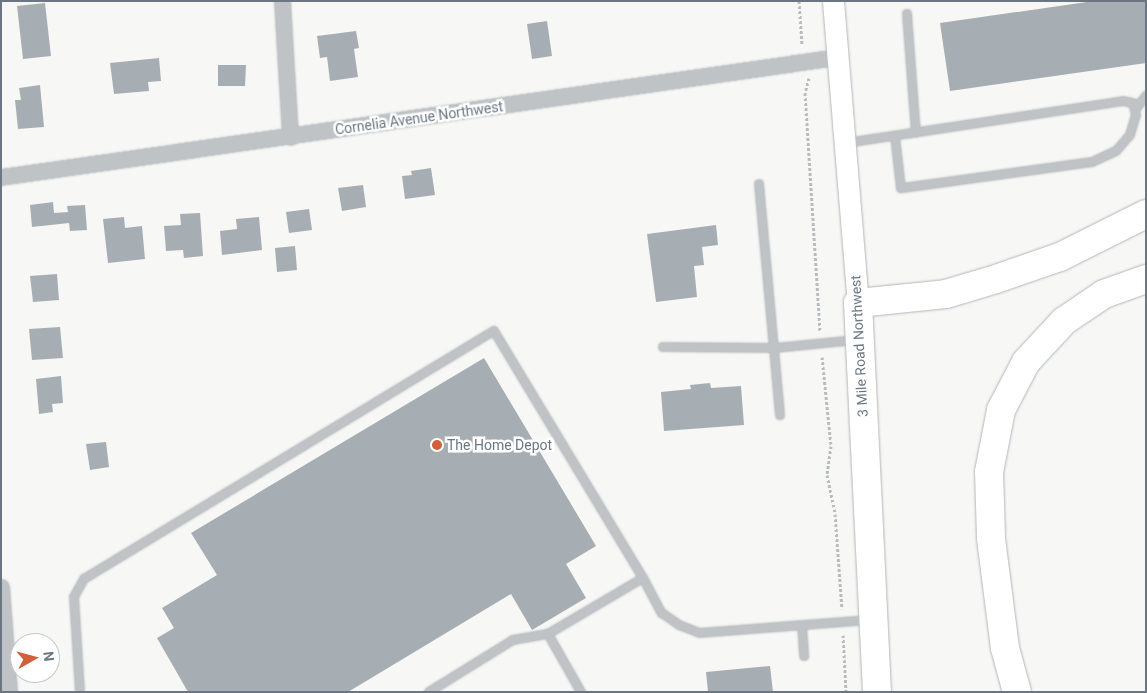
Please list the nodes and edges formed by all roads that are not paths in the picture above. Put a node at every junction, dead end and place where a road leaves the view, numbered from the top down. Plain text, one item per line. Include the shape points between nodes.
1 (282, 1) edge
2 (833, 1) edge
3 (907, 14) dead end
4 (836, 57) junction
5 (1146, 96) edge
6 (1134, 110) junction
7 (916, 133) junction
8 (895, 136) junction
9 (290, 137) junction
10 (844, 143) junction
11 (1, 177) edge
12 (759, 184) dead end
13 (1146, 214) edge
14 (1146, 279) edge
15 (858, 303) junction
16 (860, 339) junction
17 (663, 347) dead end
18 (775, 348) junction
19 (780, 415) dead end
20 (643, 578) junction
21 (1, 586) edge
22 (873, 619) junction
23 (802, 625) junction
24 (548, 634) junction
25 (804, 656) dead end
26 (8, 692) edge
27 (80, 692) edge
28 (429, 692) edge
29 (580, 692) edge
30 (877, 692) edge
31 (1017, 692) edge

1 - 9 street
2 - 4 main road, 3 Mile Road Northwest
3 - 7 lane
4 - 9 street, Cornelia Avenue Northwest
4 - 10 main road, 3 Mile Road Northwest
5 - 6 lane
6 - 7 lane via 1133,103 1123,101
6 - 8 lane via 1130,135 1116,151 1092,162 901,188
7 - 8 lane
8 - 10 lane
9 - 11 street, Cornelia Avenue Northwest
10 - 15 main road, 3 Mile Road Northwest
12 - 18 lane
13 - 15 highway via 1060,257 946,294
14 - 31 highway via 1104,294 1064,321 1026,362 1001,410 989,472 991,538 1005,648
15 - 16 highway, 3 Mile Road Northwest
16 - 18 lane
16 - 22 highway, 3 Mile Road Northwest
17 - 18 lane
18 - 19 lane
20 - 23 lane via 662,613 678,625 700,633
20 - 24 lane
20 - 27 lane via 494,331 84,580 74,597
21 - 26 street
22 - 23 lane
22 - 30 highway, 3 Mile Road Northwest
23 - 25 lane
24 - 28 lane via 513,640
24 - 29 lane

